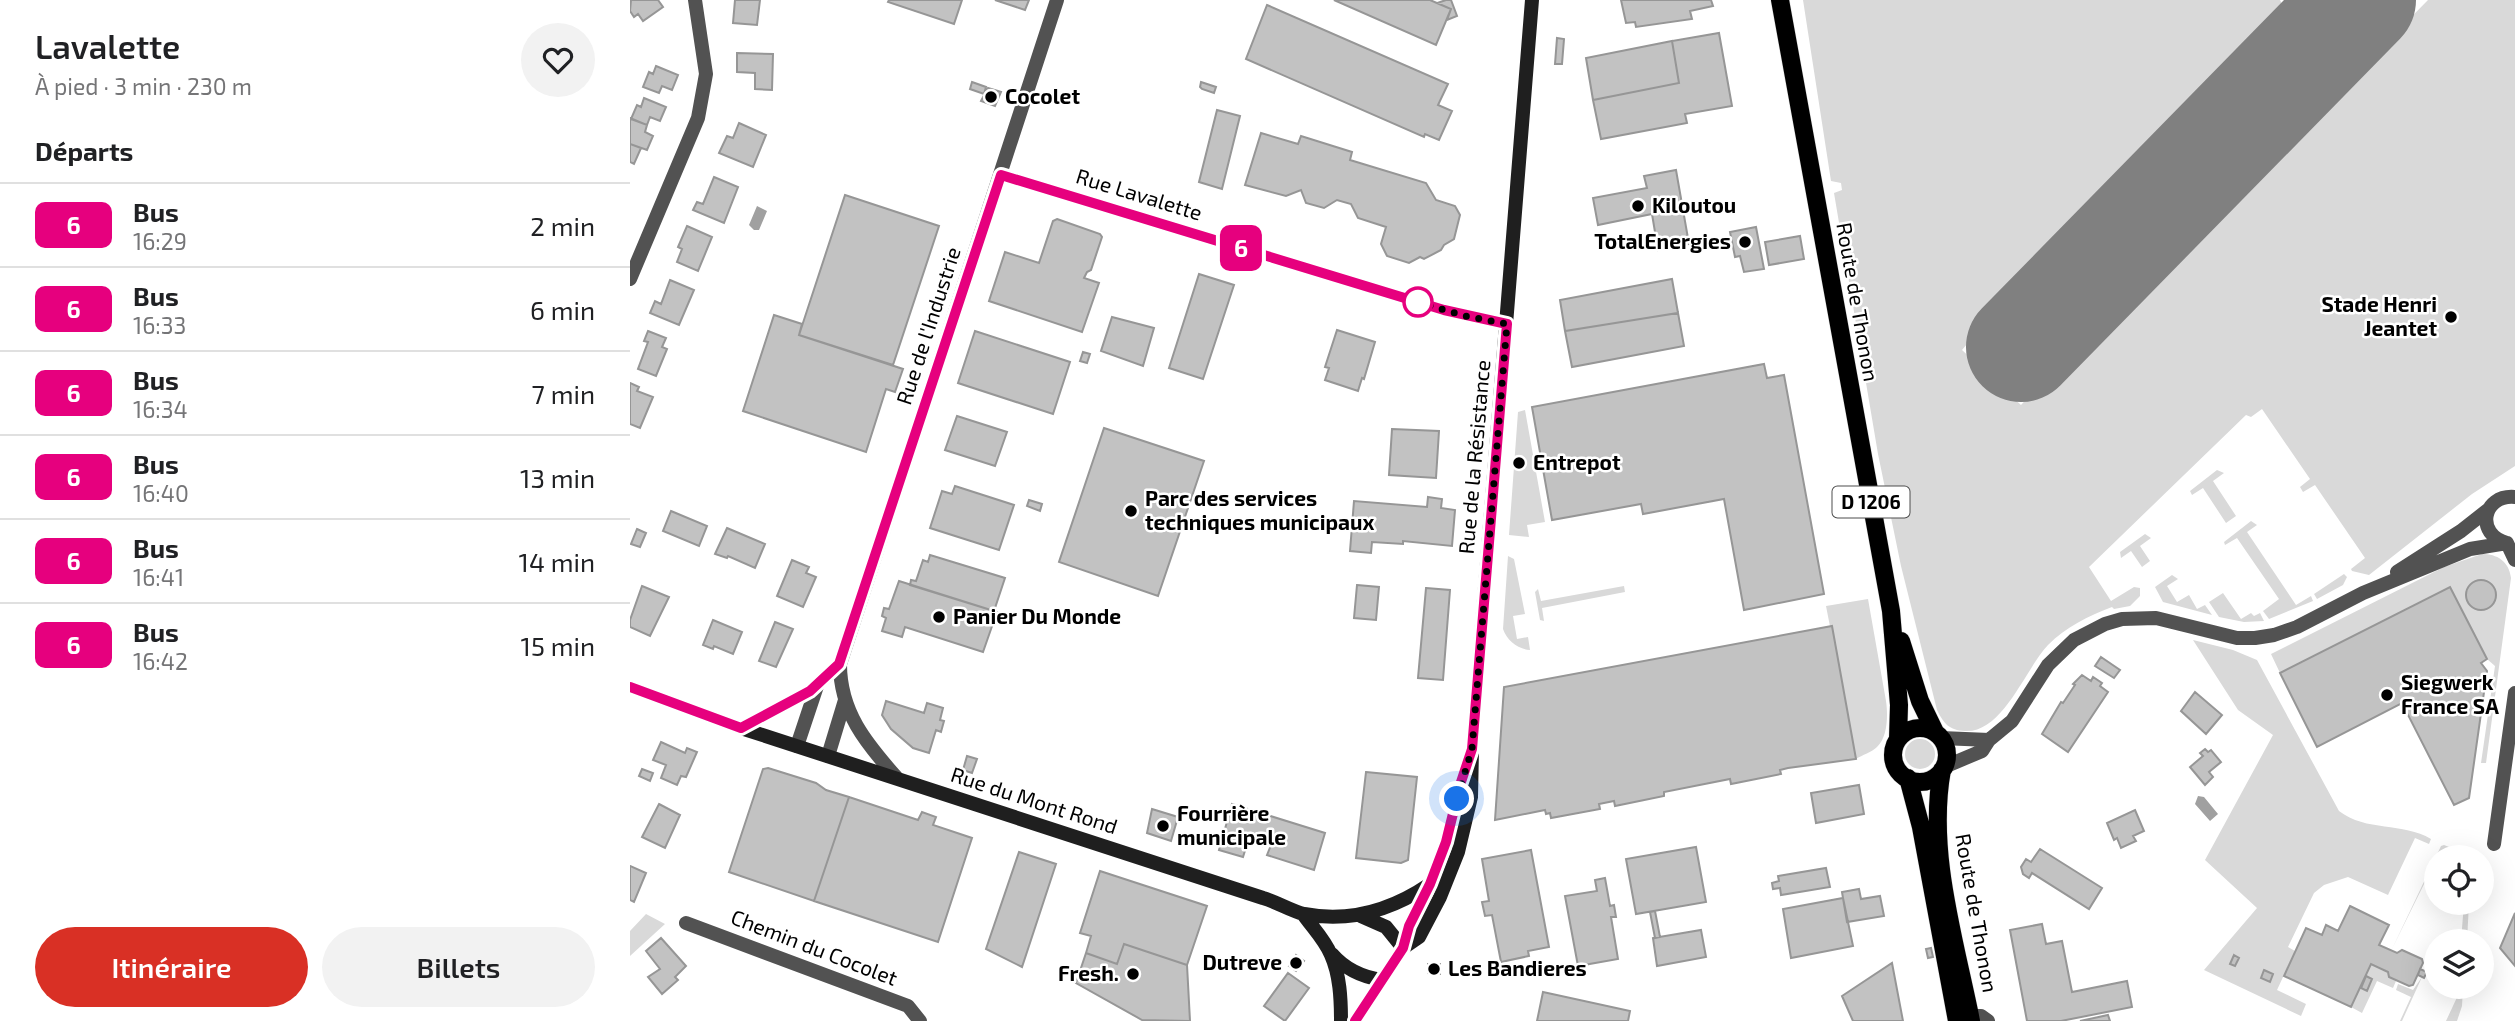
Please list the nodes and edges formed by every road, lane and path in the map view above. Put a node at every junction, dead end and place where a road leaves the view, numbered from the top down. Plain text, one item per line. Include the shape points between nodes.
1 (695, 0) edge
2 (1058, 0) edge
3 (1532, 0) edge
4 (1780, 0) edge
5 (1001, 175) junction
6 (630, 279) edge
7 (1507, 324) junction
8 (2515, 497) edge
9 (2489, 509) junction
10 (2511, 542) edge
11 (2515, 560) edge
12 (2363, 593) junction
13 (1891, 611) junction
14 (839, 664) junction
15 (817, 686) junction
16 (630, 687) edge
17 (2515, 693) edge
18 (845, 700) junction
19 (746, 729) junction
20 (1938, 735) junction
21 (1898, 740) junction
22 (1989, 740) junction
23 (797, 746) junction
24 (1472, 749) junction
25 (828, 756) junction
26 (1943, 768) junction
27 (896, 777) junction
28 (1908, 778) junction
29 (2494, 844) dead end
30 (1430, 884) junction
31 (1303, 914) junction
32 (1361, 916) junction
33 (686, 923) dead end
34 (1403, 948) junction
35 (1331, 953) junction
36 (1382, 980) junction
37 (1966, 1019) edge
38 (920, 1021) edge
39 (1341, 1021) edge
40 (1355, 1021) edge
41 (1988, 1021) edge

1 - 6 street via 705,68 702,102
2 - 5 street, Rue de l'Industrie
3 - 7 street, Rue de la Résistance
4 - 13 main road, Route de Thonon / D 1206
5 - 7 street, Rue Lavalette via 1444,310
5 - 14 street, Rue de l'Industrie
7 - 24 street, Rue de la Résistance
8 - 9 street via 2498,499
9 - 10 street via 2489,530 2496,539
9 - 12 street
10 - 11 street
10 - 12 street via 2470,549
12 - 22 street via 2297,627 2255,638 2219,635 2156,618 2105,624 2074,640 2048,665 2012,721
13 - 20 main road, Route de Thonon / D 1206 via 1920,701
13 - 21 main road, Route de Thonon / D 1206
14 - 15 street, Rue de l'Industrie
14 - 18 street, Rue de l'Industrie
15 - 19 street, Rue de l'Industrie
15 - 23 street, Rue de l'Industrie
16 - 19 street, Rue du Mont Rond
17 - 29 street
18 - 25 street, Rue de l'Industrie
18 - 27 street, Rue de l'Industrie via 861,736
19 - 23 street, Rue du Mont Rond
20 - 21 main road via 1915,729
20 - 22 street
20 - 26 main road via 1947,752
21 - 28 main road via 1895,763
22 - 26 street via 1976,754
23 - 25 street, Rue du Mont Rond
24 - 30 street, Rue de la Résistance
24 - 34 street, Rue de la Résistance via 1471,797 1458,852 1419,937
25 - 27 street, Rue du Mont Rond
26 - 28 main road via 1928,780
26 - 37 main road, Route de Thonon via 1938,812 1942,863
27 - 31 street, Rue du Mont Rond
28 - 37 main road, Route de Thonon
30 - 32 street, Rue du Mont Rond via 1397,904
30 - 34 street, Rue de la Résistance
31 - 32 street, Rue du Mont Rond
31 - 35 street
32 - 34 street, Rue du Mont Rond via 1386,927
33 - 38 street, Chemin du Cocolet via 908,1006
34 - 36 street, Rue de la Résistance
35 - 36 street via 1365,977
35 - 39 street
36 - 40 street, Rue de la Résistance
37 - 41 street via 1981,1016

